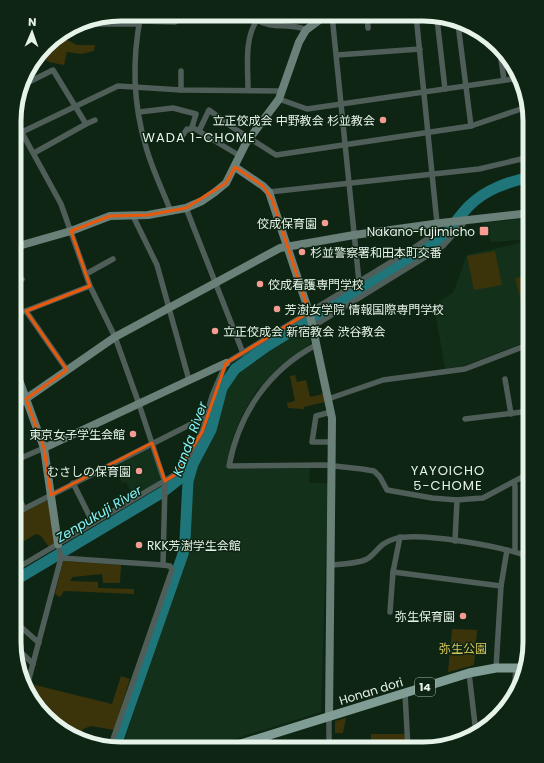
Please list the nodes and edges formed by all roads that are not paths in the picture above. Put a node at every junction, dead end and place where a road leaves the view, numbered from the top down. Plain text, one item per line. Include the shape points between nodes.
1 (176, 21) edge
2 (254, 21) edge
3 (263, 21) edge
4 (318, 21) edge
5 (333, 21) edge
6 (367, 21) edge
7 (417, 21) edge
8 (108, 22) edge
9 (139, 22) junction
10 (437, 22) edge
11 (458, 27) edge
12 (368, 28) dead end
13 (306, 30) junction
14 (420, 49) junction
15 (337, 56) junction
16 (501, 59) edge
17 (181, 71) dead end
18 (514, 79) edge
19 (504, 80) junction
20 (30, 81) edge
21 (135, 86) junction
22 (466, 86) junction
23 (248, 89) junction
24 (445, 89) junction
25 (181, 90) junction
26 (281, 91) junction
27 (424, 92) junction
28 (279, 99) junction
29 (342, 105) junction
30 (76, 107) junction
31 (522, 109) edge
32 (139, 112) junction
33 (95, 120) dead end
34 (86, 124) junction
35 (471, 126) junction
36 (192, 127) junction
37 (199, 131) junction
38 (22, 132) joint
39 (428, 132) junction
40 (183, 135) dead end
41 (250, 138) junction
42 (346, 143) junction
43 (34, 153) junction
44 (240, 156) junction
45 (523, 159) edge
46 (235, 167) junction
47 (432, 173) junction
48 (349, 182) junction
49 (269, 192) junction
50 (186, 208) junction
51 (171, 212) junction
52 (523, 214) edge
53 (133, 216) junction
54 (464, 220) junction
55 (437, 223) junction
56 (71, 231) junction
57 (354, 235) junction
58 (21, 245) edge
59 (287, 245) junction
60 (113, 259) dead end
61 (86, 274) junction
62 (359, 282) junction
63 (215, 283) junction
64 (90, 286) junction
65 (168, 309) junction
66 (26, 311) junction
67 (21, 313) edge
68 (309, 313) junction
69 (312, 326) junction
70 (115, 337) junction
71 (316, 345) junction
72 (523, 347) edge
73 (243, 353) junction
74 (226, 363) junction
75 (67, 370) junction
76 (505, 379) dead end
77 (189, 380) junction
78 (21, 386) edge
79 (26, 399) junction
80 (328, 399) junction
81 (21, 402) edge
82 (139, 404) junction
83 (331, 412) junction
84 (523, 412) edge
85 (511, 414) junction
86 (207, 416) junction
87 (465, 419) dead end
88 (332, 442) junction
89 (152, 443) junction
90 (44, 448) junction
91 (21, 458) edge
92 (332, 466) junction
93 (523, 477) edge
94 (165, 482) junction
95 (514, 482) junction
96 (73, 483) junction
97 (51, 495) junction
98 (458, 500) junction
99 (21, 502) edge
100 (24, 509) junction
101 (21, 510) edge
102 (93, 523) junction
103 (400, 537) junction
104 (455, 540) junction
105 (59, 545) junction
106 (507, 550) junction
107 (514, 551) junction
108 (523, 554) edge
109 (61, 557) junction
110 (163, 564) junction
111 (331, 565) junction
112 (21, 566) edge
113 (393, 572) junction
114 (501, 586) junction
115 (390, 612) dead end
116 (21, 627) edge
117 (39, 643) junction
118 (22, 653) edge
119 (33, 664) junction
120 (496, 668) junction
121 (520, 668) edge
122 (469, 673) junction
123 (29, 680) edge
124 (404, 693) junction
125 (329, 717) junction
126 (475, 727) edge
127 (268, 736) junction
128 (112, 741) edge
129 (248, 742) edge
130 (269, 742) edge
131 (329, 742) edge
132 (408, 742) edge

1 - 9 street
2 - 23 street via 247,54
3 - 13 street via 270,25 300,27
4 - 13 street
5 - 15 street
6 - 12 street
7 - 14 street
8 - 9 street
9 - 21 street
10 - 24 street
11 - 22 street
13 - 26 street
14 - 15 street
14 - 27 street
15 - 29 street
16 - 19 street
17 - 25 street
18 - 19 street
19 - 22 street
20 - 30 street via 53,70
21 - 25 street
21 - 30 street via 118,86
21 - 32 street
22 - 24 street
22 - 35 street
23 - 25 street
23 - 26 street
24 - 27 street
26 - 28 street
27 - 29 street
27 - 39 street
28 - 29 street via 306,109
28 - 41 street
29 - 42 street
30 - 34 street
30 - 38 street
31 - 35 street
32 - 36 street via 172,108 196,114
32 - 51 street via 146,147
33 - 34 street
34 - 43 street
35 - 39 street
36 - 37 street
36 - 40 street
37 - 41 street via 209,110
37 - 44 street
38 - 43 street
39 - 42 street
39 - 47 street
41 - 42 street via 276,155
41 - 44 street
42 - 48 street
43 - 56 street via 54,190
44 - 46 street
45 - 47 street via 479,169
46 - 49 street
46 - 50 street via 226,183 202,201
47 - 48 street
47 - 55 street
48 - 49 street
48 - 57 street
49 - 59 street
50 - 51 street
50 - 63 street
51 - 53 street
52 - 54 street
53 - 56 street via 100,218
53 - 65 street via 156,265
54 - 55 street
54 - 69 street via 443,246
55 - 57 street
55 - 62 street via 433,236
56 - 58 street
56 - 61 street
57 - 59 street
57 - 62 street
59 - 63 street
59 - 68 street
60 - 61 street
61 - 64 street
62 - 68 street
63 - 65 street
63 - 73 street
64 - 66 street
64 - 70 street
65 - 70 street
65 - 77 street
66 - 67 street
66 - 75 street
68 - 69 street
68 - 73 street
69 - 71 street
70 - 75 street
70 - 82 street
71 - 80 street
71 - 92 street via 293,358 258,394 243,419 229,466
72 - 80 street via 465,368 383,380
73 - 74 street
74 - 77 street
74 - 86 street via 212,396
75 - 79 street
76 - 85 street
77 - 82 street
78 - 79 street
79 - 81 street
79 - 90 street
80 - 83 street
82 - 89 street
82 - 90 street via 92,430
83 - 88 street
83 - 88 street via 316,416 312,442
84 - 85 street
85 - 87 street
86 - 89 street
86 - 94 street via 202,432 183,466
88 - 92 street
89 - 94 street
89 - 96 street
90 - 91 street
90 - 97 street
92 - 98 street via 374,471 387,490
92 - 111 street
93 - 95 street
94 - 102 street
94 - 110 street
95 - 98 street via 483,498
95 - 107 street
96 - 97 street
96 - 102 street
97 - 100 street
97 - 105 street
98 - 104 street
99 - 100 street
100 - 101 street
102 - 105 street
103 - 104 street
103 - 111 street via 379,546 367,559
103 - 113 street
104 - 106 street
105 - 109 street
105 - 112 street
106 - 107 street
106 - 114 street
107 - 108 street
109 - 110 street
109 - 117 street
110 - 128 street via 170,566 172,570
111 - 125 street
113 - 114 street
113 - 115 street
114 - 120 street
116 - 117 street
117 - 119 street
118 - 119 street
119 - 123 street
120 - 121 main road, Honan dori / 14
120 - 122 main road, Honan dori / 14
122 - 124 main road, Honan dori / 14
122 - 126 street
124 - 125 main road, Honan dori / 14
124 - 132 street
125 - 127 main road, Honan dori / 14
125 - 131 street
127 - 129 main road, Honan dori / 14
127 - 130 street

